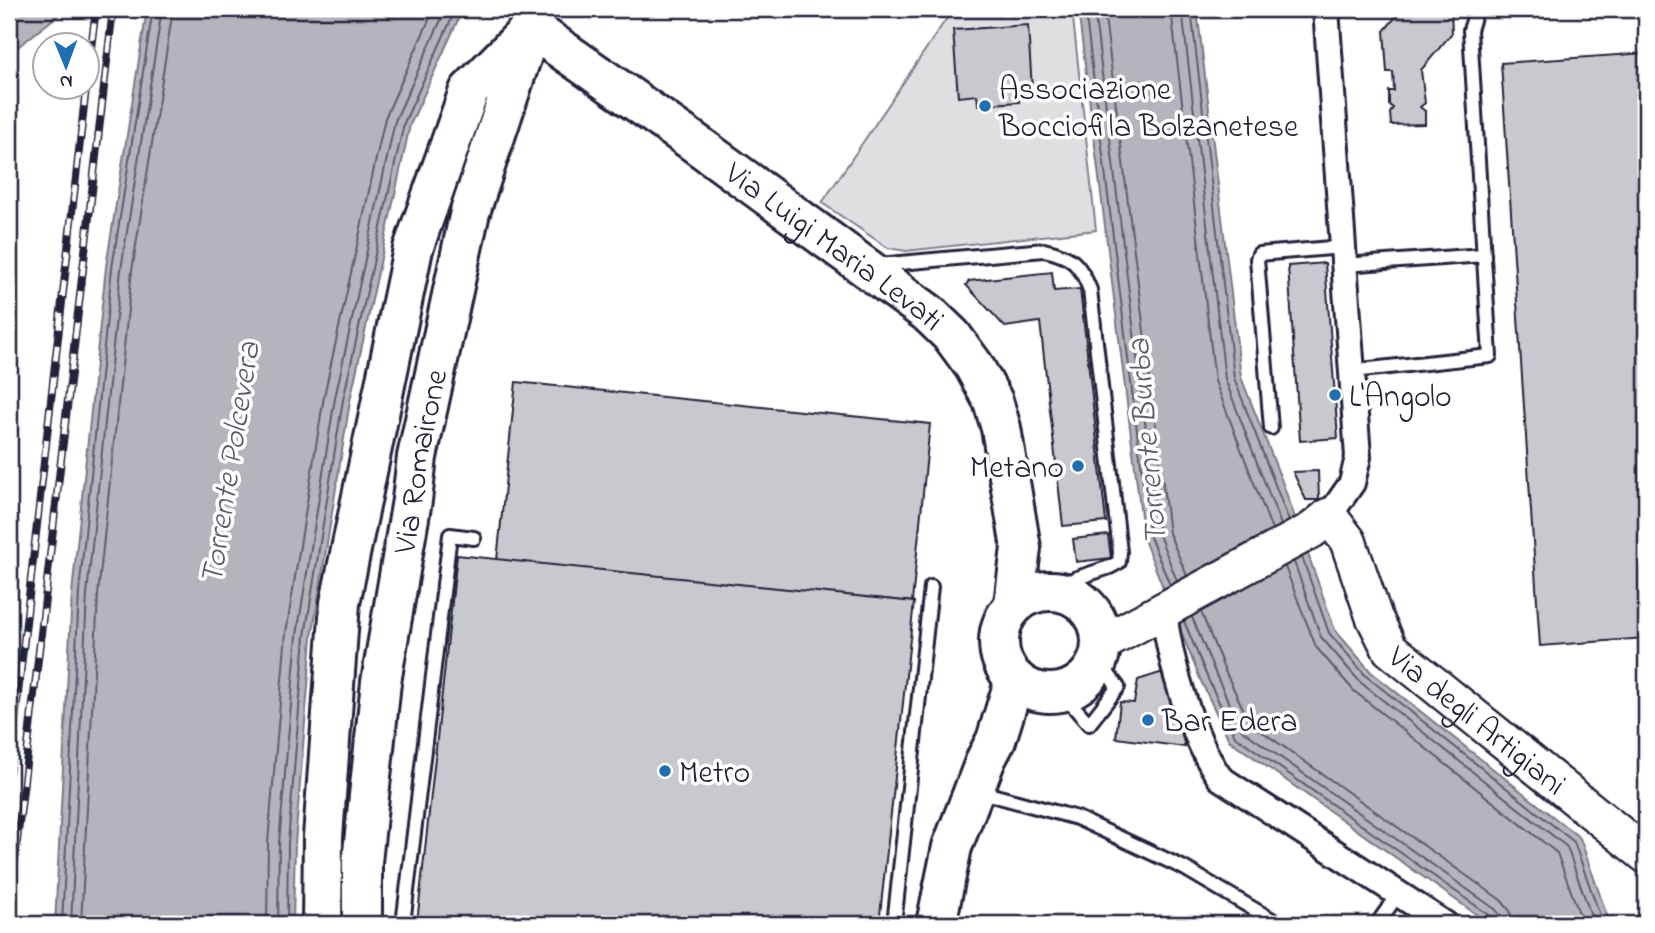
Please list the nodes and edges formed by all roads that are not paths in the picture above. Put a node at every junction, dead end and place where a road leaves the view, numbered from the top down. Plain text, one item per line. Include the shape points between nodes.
1 (1326, 9) edge
2 (1480, 9) edge
3 (535, 18) edge
4 (9, 159) edge
5 (9, 168) edge
6 (1484, 255) junction
7 (1344, 256) junction
8 (863, 266) junction
9 (1352, 371) junction
10 (1271, 428) dead end
11 (1321, 523) junction
12 (474, 538) dead end
13 (1021, 548) junction
14 (931, 587) dead end
15 (1067, 593) junction
16 (1014, 604) junction
17 (1164, 611) junction
18 (1100, 652) junction
19 (1040, 688) junction
20 (973, 790) junction
21 (1646, 855) edge
22 (1399, 893) junction
23 (322, 924) edge
24 (362, 924) edge
25 (403, 924) edge
26 (894, 924) edge
27 (936, 924) edge
28 (1279, 924) edge
29 (1377, 924) edge
30 (1445, 924) edge

1 - 7 street
2 - 6 lane via 1470,30
3 - 8 main road, Via Luigi Maria Levati
3 - 23 main road via 469,91 413,249 340,603 323,837
3 - 24 main road, Via Romairone via 470,212 417,457 381,682 362,862
4 - 5 lane
6 - 7 lane
6 - 9 lane via 1490,356
7 - 9 street
7 - 10 lane via 1259,254
8 - 13 main road, Via Luigi Maria Levati via 929,313 974,366 1001,428
8 - 15 lane via 1044,250 1062,254 1083,272 1090,290 1120,552 1119,562 1074,579
9 - 11 street via 1358,457 1352,483
11 - 17 main road
11 - 21 main road, Via degli Artigiani via 1348,541 1390,649
12 - 25 lane via 450,535
13 - 15 main road
13 - 16 main road, Via Luigi Maria Levati
14 - 26 lane
15 - 16 main road via 1041,591
15 - 18 main road via 1093,613 1099,626
16 - 19 main road via 999,633 999,650 1004,666
17 - 18 main road
17 - 22 street via 1167,642 1197,736 1220,778
18 - 19 main road via 1083,680
19 - 20 main road via 996,740
20 - 27 main road via 952,847
20 - 28 lane via 1077,818 1184,868
22 - 29 lane
22 - 30 street

